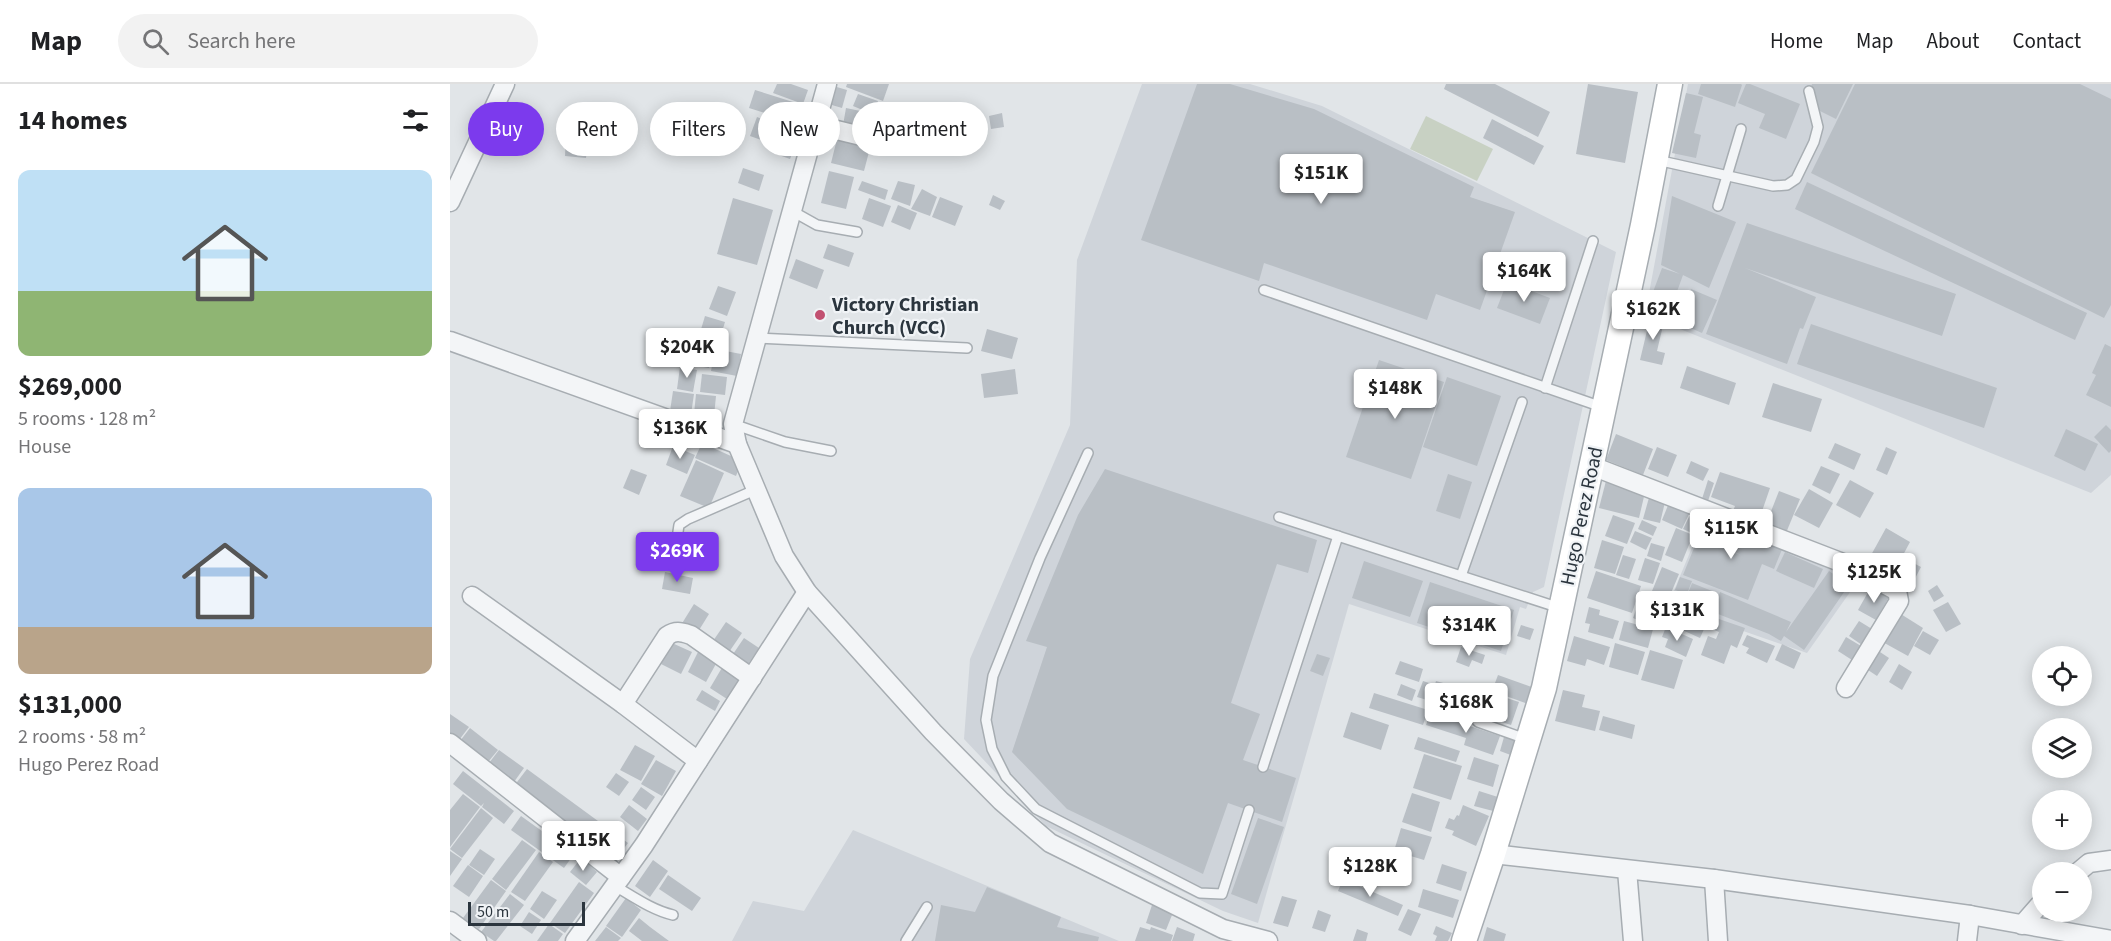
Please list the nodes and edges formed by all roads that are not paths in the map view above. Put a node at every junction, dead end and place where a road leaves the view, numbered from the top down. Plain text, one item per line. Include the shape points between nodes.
1 (505, 84) edge
2 (827, 84) edge
3 (1670, 84) edge
4 (1809, 91) dead end
5 (822, 102) edge
6 (1741, 129) dead end
7 (807, 156) edge
8 (1656, 160) junction
9 (1727, 176) junction
10 (450, 202) edge
11 (1718, 206) dead end
12 (792, 211) junction
13 (857, 232) dead end
14 (1593, 241) dead end
15 (1264, 290) dead end
16 (757, 338) junction
17 (450, 341) edge
18 (967, 348) dead end
19 (1545, 388) junction
20 (1522, 402) dead end
21 (1604, 408) junction
22 (733, 424) junction
23 (737, 444) junction
24 (831, 451) dead end
25 (1088, 453) dead end
26 (1592, 466) junction
27 (755, 490) junction
28 (1279, 517) dead end
29 (1338, 536) junction
30 (675, 552) dead end
31 (1461, 576) junction
32 (807, 592) junction
33 (472, 596) dead end
34 (1562, 608) junction
35 (752, 678) junction
36 (1846, 688) dead end
37 (1455, 694) dead end
38 (623, 704) junction
39 (1528, 740) junction
40 (450, 743) edge
41 (698, 762) junction
42 (1263, 767) dead end
43 (1249, 810) dead end
44 (1493, 854) junction
45 (2111, 860) edge
46 (2092, 863) edge
47 (1627, 870) junction
48 (1714, 879) junction
49 (618, 881) junction
50 (927, 907) dead end
51 (2032, 914) edge
52 (674, 915) dead end
53 (1970, 915) junction
54 (450, 921) edge
55 (2022, 925) junction
56 (2111, 940) edge
57 (477, 941) edge
58 (575, 941) edge
59 (906, 941) edge
60 (1268, 941) edge
61 (1464, 941) edge
62 (1633, 941) edge
63 (1718, 941) edge
64 (1967, 941) edge

1 - 10 street
2 - 5 street
3 - 8 street, Hugo Perez Road
4 - 9 lane via 1818,127 1796,179 1787,185 1773,186
6 - 9 lane
7 - 12 street
8 - 9 lane
8 - 21 street, Hugo Perez Road
9 - 11 lane
12 - 13 lane via 817,225
12 - 16 street
14 - 19 lane
15 - 19 lane
16 - 18 lane
16 - 22 street
17 - 23 street
19 - 21 lane
20 - 31 lane
21 - 26 street, Hugo Perez Road
22 - 23 street
22 - 24 lane via 784,442
23 - 27 street
25 - 43 lane via 1040,558 993,676 986,720 992,748 1006,777 1036,809 1200,893 1222,894
26 - 34 street, Hugo Perez Road
26 - 36 street via 1848,566 1897,591 1899,601
27 - 30 lane via 679,525
27 - 32 street via 784,556
28 - 29 lane
29 - 31 lane
29 - 42 lane
31 - 34 lane
32 - 35 street
32 - 60 street via 933,732 1001,801 1050,843 1223,929
33 - 38 street
34 - 39 street, Hugo Perez Road
35 - 38 street via 681,631 667,636
35 - 41 street
37 - 39 lane via 1478,722
38 - 41 street
39 - 44 street, Hugo Perez Road
40 - 49 street
41 - 49 street
44 - 47 street
44 - 61 street, Hugo Perez Road
45 - 46 street
47 - 48 street
47 - 62 street
48 - 53 street
48 - 63 street
49 - 52 lane via 648,906
49 - 58 street
50 - 59 lane
51 - 55 street
53 - 55 street
53 - 64 street
54 - 57 street
55 - 56 street

